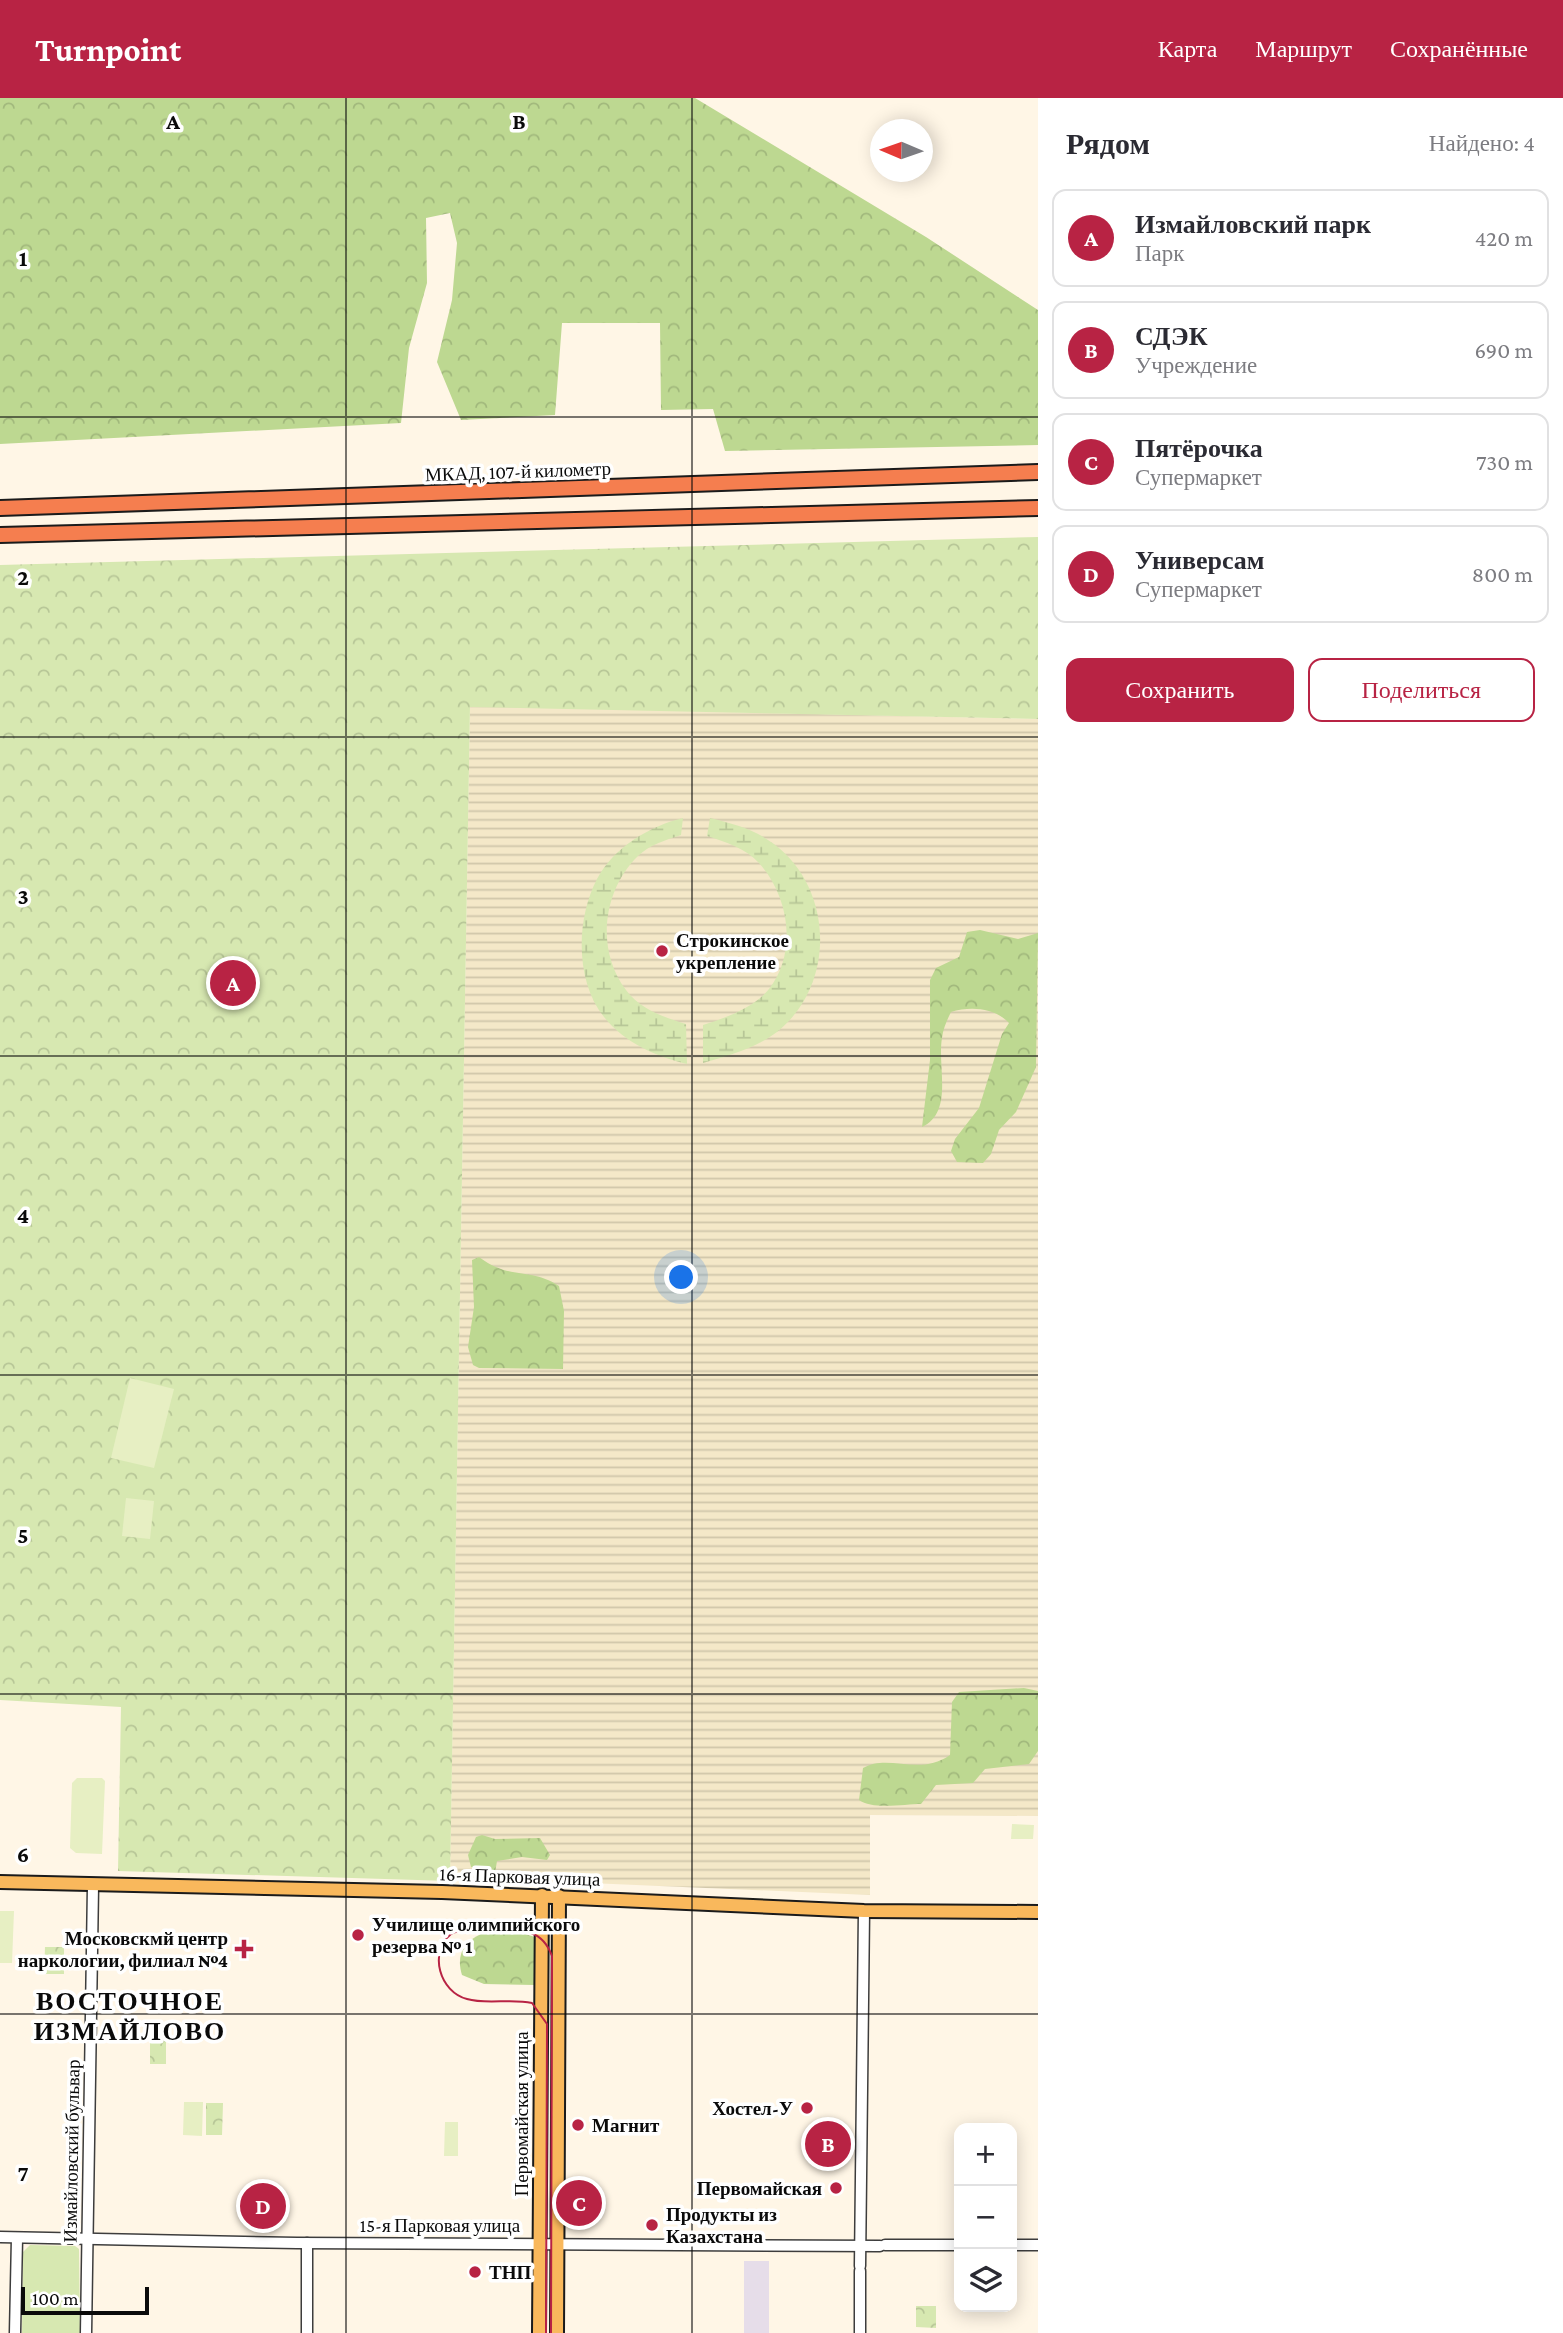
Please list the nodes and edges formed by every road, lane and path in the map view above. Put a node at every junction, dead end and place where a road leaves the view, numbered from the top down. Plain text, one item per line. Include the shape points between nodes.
1 (1038, 472) edge
2 (0, 508) edge
3 (1038, 508) edge
4 (0, 535) edge
5 (0, 1882) edge
6 (93, 1886) junction
7 (542, 1895) junction
8 (559, 1896) junction
9 (864, 1911) junction
10 (1038, 1912) edge
11 (0, 2237) edge
12 (16, 2238) junction
13 (87, 2239) junction
14 (540, 2242) junction
15 (558, 2242) junction
16 (307, 2243) junction
17 (954, 2245) edge
18 (1017, 2245) edge
19 (1038, 2245) edge
20 (860, 2246) junction
21 (15, 2333) edge
22 (86, 2333) edge
23 (307, 2333) edge
24 (539, 2333) edge
25 (557, 2333) edge
26 (860, 2333) edge

1 - 2 highway, МКАД, 107-й километр
3 - 4 highway
5 - 6 main road, 16-я Парковая улица
6 - 7 main road, 16-я Парковая улица
6 - 13 street, Измайловский бульвар
7 - 8 main road, 16-я Парковая улица
7 - 14 main road, Первомайская улица
8 - 9 main road, 16-я Парковая улица
8 - 15 main road, Первомайская улица
9 - 10 main road, 16-я Парковая улица
9 - 20 street
11 - 12 street, 15-я Парковая улица
12 - 13 street, 15-я Парковая улица
12 - 21 street
13 - 16 street, 15-я Парковая улица
13 - 22 street, Измайловский бульвар
14 - 15 street, 15-я Парковая улица
14 - 16 street, 15-я Парковая улица
14 - 24 main road, Первомайская улица
15 - 20 street, 15-я Парковая улица
15 - 25 main road, Первомайская улица
16 - 23 street
17 - 20 street, 15-я Парковая улица
18 - 19 street
20 - 26 street

